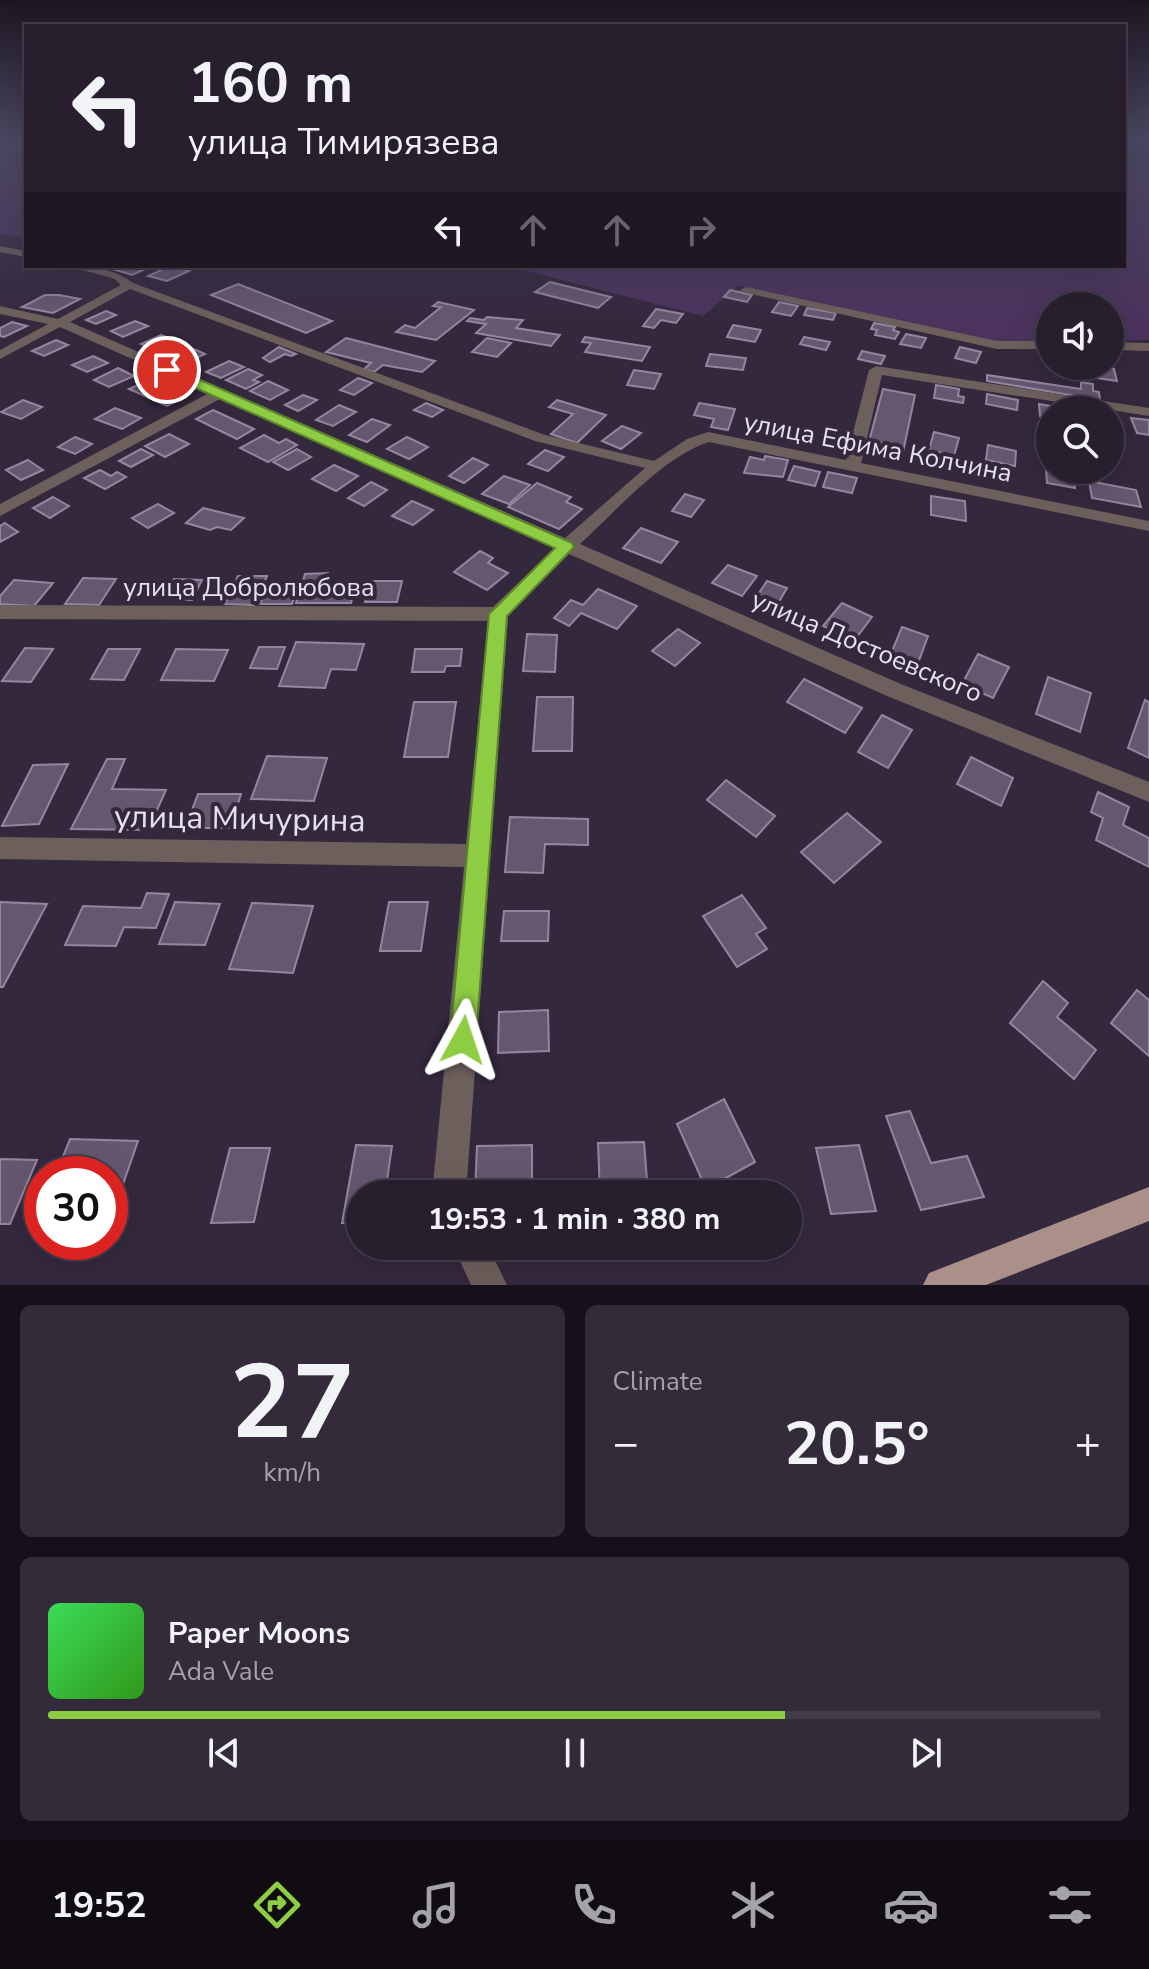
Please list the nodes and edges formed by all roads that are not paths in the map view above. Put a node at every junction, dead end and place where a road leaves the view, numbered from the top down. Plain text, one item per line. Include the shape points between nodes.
1 (0, 249) edge
2 (24, 254) edge
3 (83, 268) edge
4 (129, 285) junction
5 (746, 290) dead end
6 (0, 310) edge
7 (61, 323) junction
8 (1036, 345) edge
9 (1124, 346) edge
10 (1149, 347) edge
11 (0, 355) edge
12 (220, 393) junction
13 (1149, 412) edge
14 (853, 465) junction
15 (657, 466) junction
16 (0, 511) edge
17 (1149, 526) edge
18 (566, 547) junction
19 (0, 612) edge
20 (498, 614) junction
21 (1149, 792) edge
22 (0, 848) edge
23 (479, 856) junction
24 (450, 1180) edge
25 (1149, 1204) edge
26 (477, 1260) edge
27 (489, 1285) edge
28 (941, 1285) edge

1 - 2 street
3 - 4 street via 119,277
4 - 7 street
4 - 15 street via 540,438
5 - 8 street via 997,345
6 - 7 street, улица Достоевского
7 - 11 street
7 - 12 street, улица Достоевского
9 - 10 street
12 - 16 street
12 - 18 street, улица Достоевского
13 - 14 street via 876,370
14 - 15 street, улица Ефима Колчина via 708,437
14 - 17 street, улица Ефима Колчина
15 - 18 street
18 - 20 street
18 - 21 street, улица Достоевского via 894,690
19 - 20 street, улица Добролюбова
20 - 23 street
22 - 23 street, улица Мичурина
23 - 24 street
25 - 28 main road
26 - 27 street

